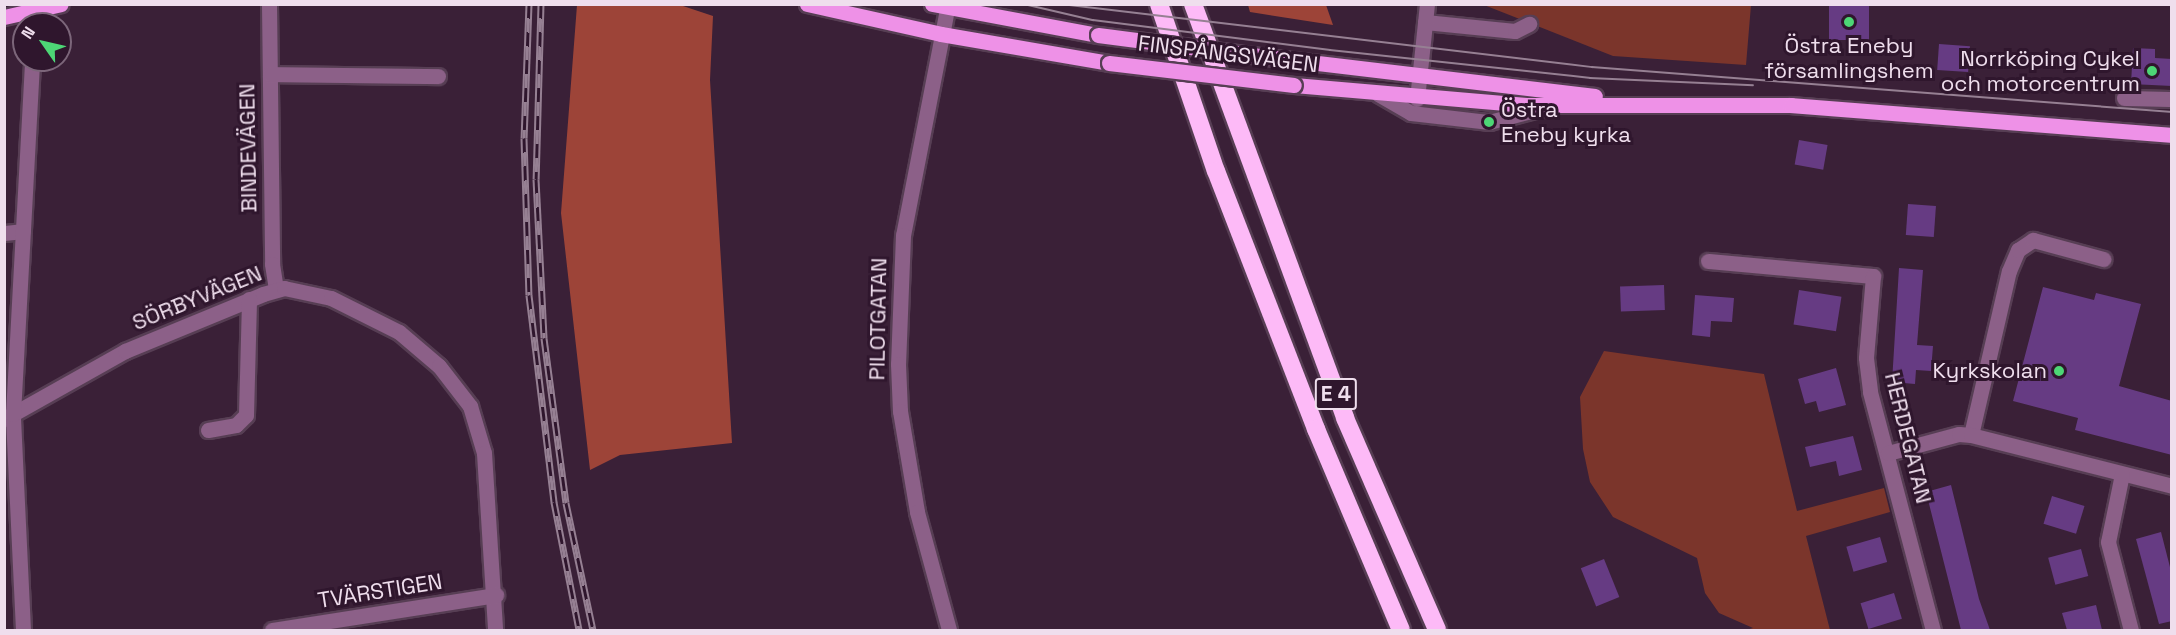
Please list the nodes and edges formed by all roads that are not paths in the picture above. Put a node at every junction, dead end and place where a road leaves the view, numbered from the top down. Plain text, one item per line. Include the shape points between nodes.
1 (61, 4) edge
2 (269, 4) edge
3 (807, 4) edge
4 (1159, 4) edge
5 (1193, 4) edge
6 (1427, 4) edge
7 (942, 5) edge
8 (44, 12) edge
9 (1425, 22) junction
10 (1529, 24) dead end
11 (940, 34) junction
12 (31, 72) edge
13 (270, 74) junction
14 (438, 76) dead end
15 (1420, 76) junction
16 (1378, 94) junction
17 (2124, 98) dead end
18 (1418, 99) junction
19 (2172, 99) edge
20 (1649, 103) junction
21 (1551, 105) junction
22 (2172, 135) edge
23 (23, 231) junction
24 (4, 233) edge
25 (2103, 259) dead end
26 (1708, 261) dead end
27 (276, 290) junction
28 (249, 299) junction
29 (9, 416) edge
30 (208, 430) dead end
31 (1971, 435) junction
32 (1888, 453) junction
33 (2122, 474) junction
34 (2172, 486) edge
35 (496, 595) junction
36 (23, 630) edge
37 (272, 630) edge
38 (495, 630) edge
39 (949, 630) edge
40 (1401, 630) edge
41 (1437, 630) edge
42 (1934, 630) edge
43 (2131, 630) edge

1 - 8 main road
2 - 13 street, BINDEVÄGEN
3 - 11 main road, FINSPÅNGSVÄGEN
4 - 40 highway, E 4 via 1216,171 1307,408
5 - 41 highway, E 4 via 1345,418
6 - 9 street
7 - 11 street, PILOTGATAN
7 - 15 main road, FINSPÅNGSVÄGEN, bridge via 1098,34
9 - 10 street via 1515,31
9 - 15 street
11 - 16 main road, FINSPÅNGSVÄGEN, bridge via 1109,63
11 - 39 street, PILOTGATAN via 903,235 898,364 900,411 917,512
12 - 23 street
13 - 14 street
13 - 27 street, BINDEVÄGEN via 272,264
15 - 18 street
15 - 20 main road, FINSPÅNGSVÄGEN
16 - 18 main road, FINSPÅNGSVÄGEN
16 - 21 street via 1411,113 1489,122 1515,118
17 - 19 street
18 - 21 main road, FINSPÅNGSVÄGEN
20 - 21 main road, FINSPÅNGSVÄGEN
20 - 22 main road, FINSPÅNGSVÄGEN via 1791,105
23 - 24 street
23 - 29 street
25 - 31 street via 2033,240 2018,250 2009,271
26 - 32 street, HERDEGATAN via 1873,276 1866,358 1870,392
27 - 28 street, SÖRBYVÄGEN
27 - 35 street, SÖRBYVÄGEN via 307,291 331,298 381,321 419,348 456,384 470,405 484,453
28 - 29 street, SÖRBYVÄGEN via 125,351
28 - 30 street via 246,415 236,425
29 - 36 street
31 - 32 street via 1959,434
31 - 33 street
32 - 42 street, HERDEGATAN
33 - 34 street
33 - 43 street via 2108,542
35 - 37 street, TVÄRSTIGEN
35 - 38 street, SÖRBYVÄGEN

